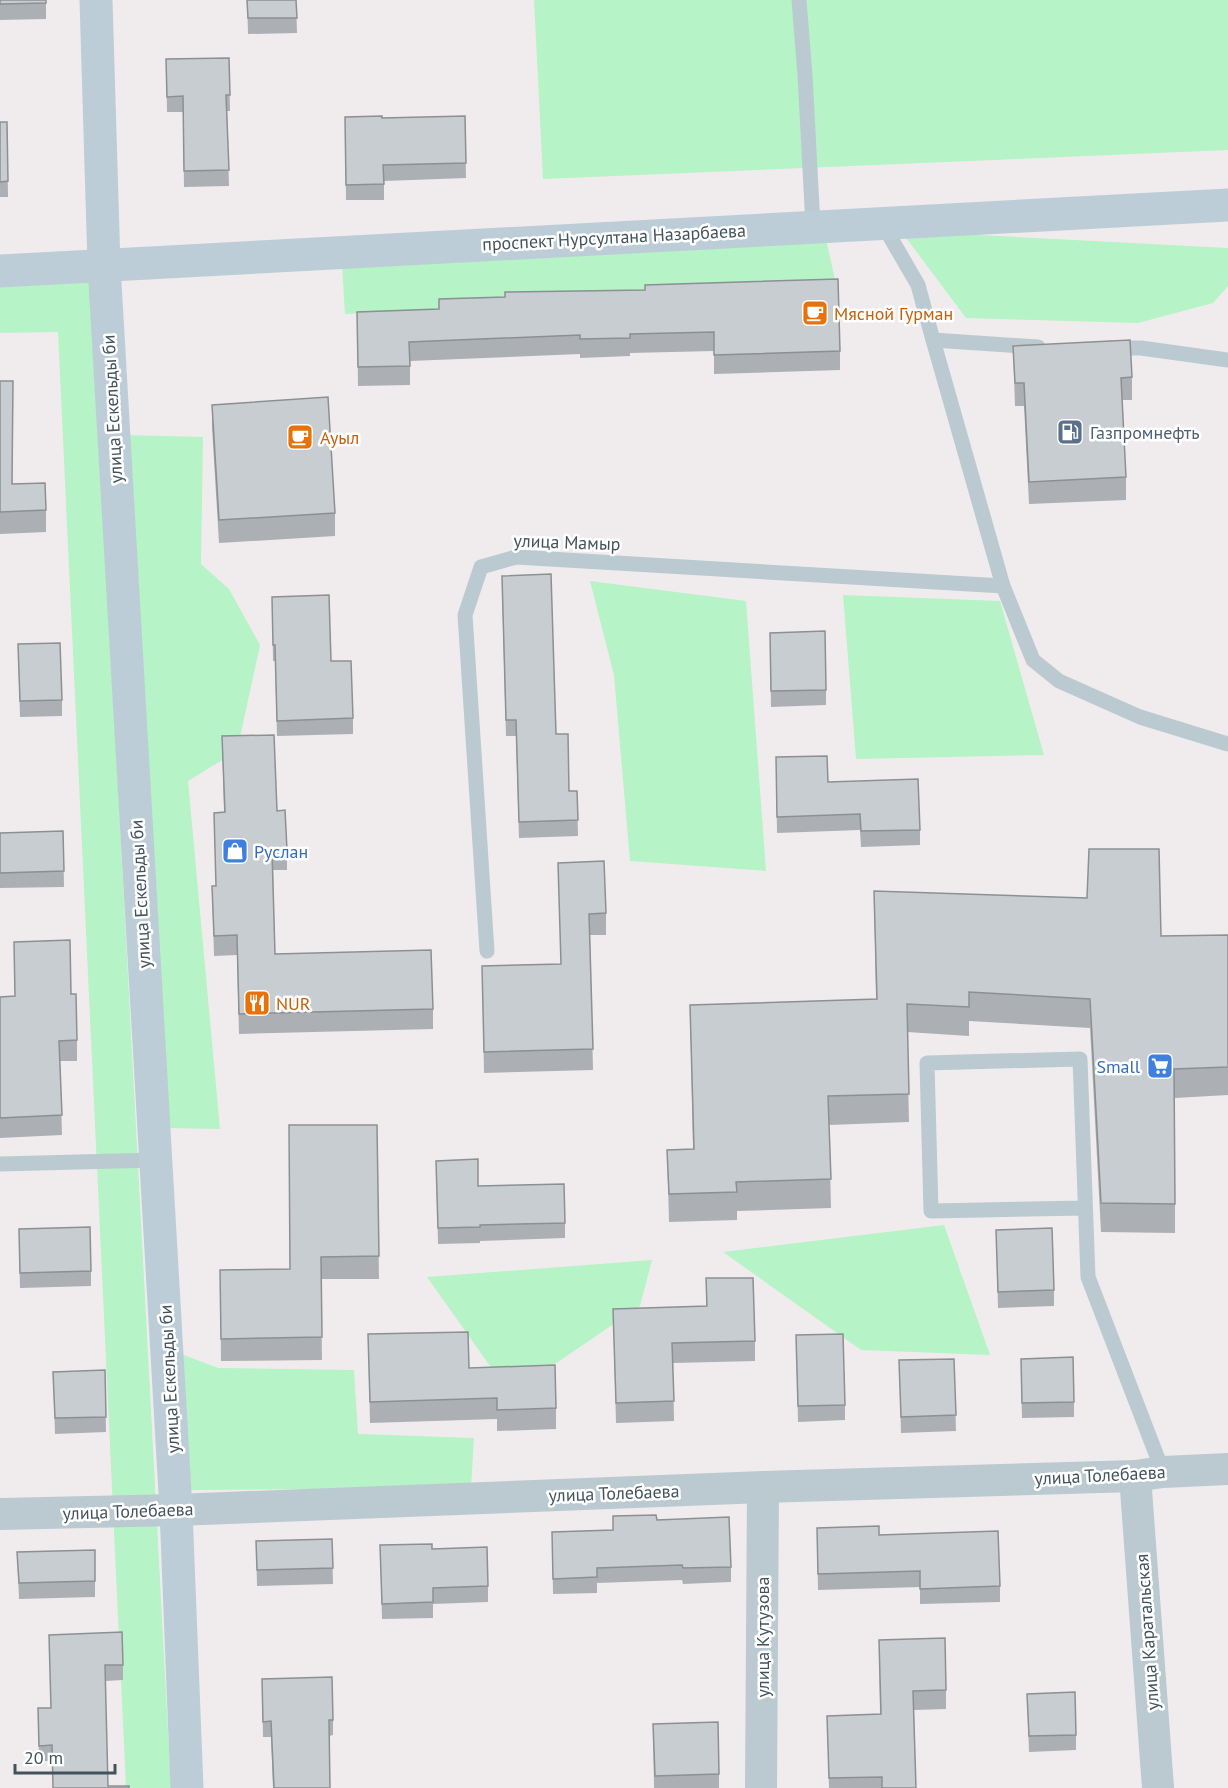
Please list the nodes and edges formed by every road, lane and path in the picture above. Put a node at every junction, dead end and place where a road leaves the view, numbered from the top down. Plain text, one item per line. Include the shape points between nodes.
1 (96, 0) edge
2 (799, 0) edge
3 (1228, 205) edge
4 (882, 223) junction
5 (813, 226) junction
6 (104, 265) junction
7 (0, 271) edge
8 (933, 340) junction
9 (1056, 348) edge
10 (1098, 348) edge
11 (1228, 360) edge
12 (1003, 586) junction
13 (1228, 744) edge
14 (487, 951) dead end
15 (156, 1160) junction
16 (0, 1164) edge
17 (1085, 1208) junction
18 (1228, 1469) edge
19 (1149, 1474) junction
20 (763, 1487) junction
21 (176, 1510) junction
22 (0, 1514) edge
23 (187, 1788) edge
24 (761, 1788) edge
25 (1158, 1788) edge

1 - 6 street, улица Ескельды би
2 - 5 lane
3 - 4 street, проспект Нурсултана Назарбаева
4 - 5 street, проспект Нурсултана Назарбаева
4 - 8 lane via 918,285
5 - 6 street, проспект Нурсултана Назарбаева
6 - 7 street, проспект Нурсултана Назарбаева
6 - 15 street, улица Ескельды би
8 - 9 lane
8 - 12 lane
10 - 11 lane via 1141,348
12 - 13 lane via 1033,660 1059,681 1140,717
12 - 14 lane, улица Мамыр via 516,557 481,567 465,615
15 - 16 lane
15 - 21 street, улица Ескельды би
17 - 17 lane via 1080,1059 927,1063 931,1210
17 - 19 lane via 1088,1277
18 - 19 street, улица Толебаева
19 - 20 street, улица Толебаева
19 - 25 street, улица Каратальская
20 - 21 street, улица Толебаева
20 - 24 street, улица Кутузова
21 - 22 street, улица Толебаева
21 - 23 street, улица Ескельды би

